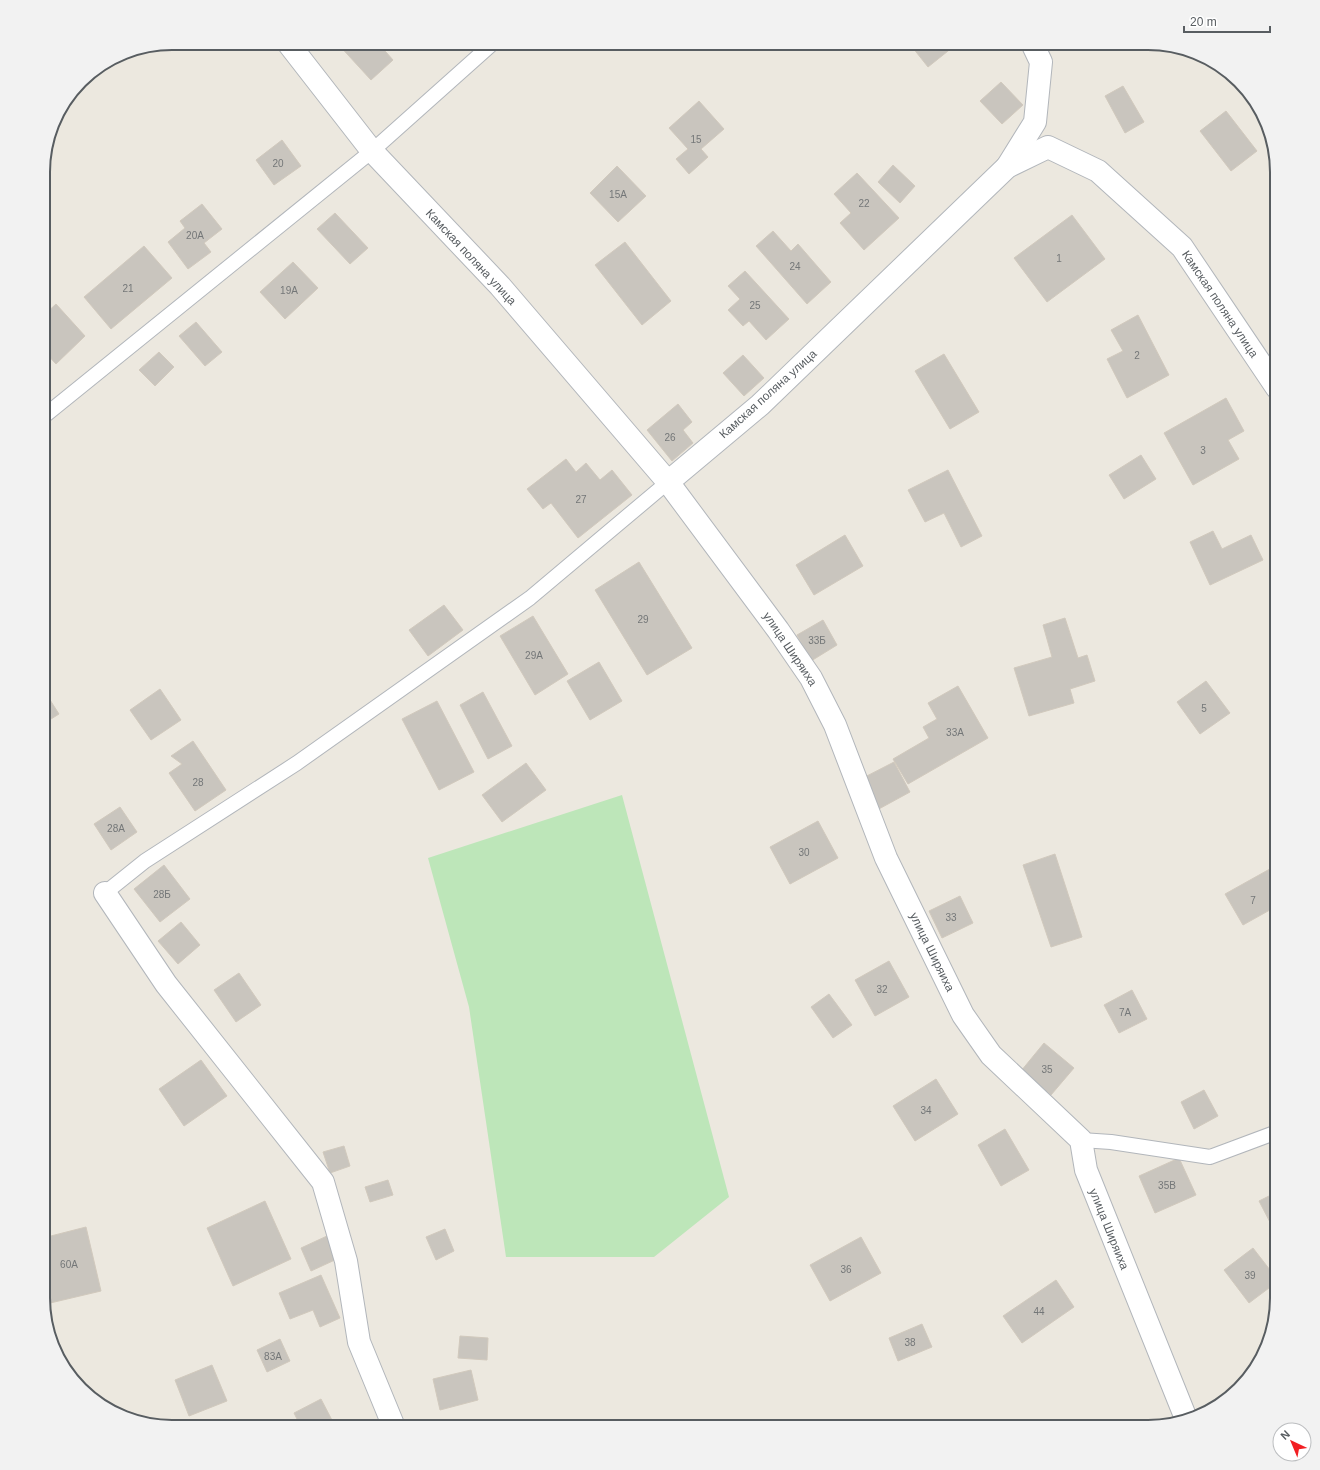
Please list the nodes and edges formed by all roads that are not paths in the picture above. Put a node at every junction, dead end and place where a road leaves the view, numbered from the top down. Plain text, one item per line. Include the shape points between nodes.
1 (293, 50) edge
2 (485, 50) edge
3 (1036, 50) edge
4 (372, 151) junction
5 (1007, 167) junction
6 (1270, 378) edge
7 (50, 410) edge
8 (668, 482) junction
9 (105, 893) joint
10 (1270, 1135) edge
11 (1081, 1140) junction
12 (1185, 1415) edge
13 (391, 1420) edge

1 - 4 street, Камская поляна улица
2 - 4 lane
3 - 5 street via 1042,62 1035,122
4 - 7 lane
4 - 8 street, Камская поляна улица via 500,286
5 - 6 street, Камская поляна улица via 1048,147 1098,171 1182,247
5 - 8 street, Камская поляна улица via 760,405
8 - 9 lane via 530,598 297,763 145,861
8 - 11 street, улица Ширяиха via 811,678 835,725 886,858 963,1015 991,1055
9 - 13 street via 166,984 323,1182 346,1261 359,1342
10 - 11 lane via 1210,1157 1112,1142
11 - 12 street, улица Ширяиха via 1086,1170

